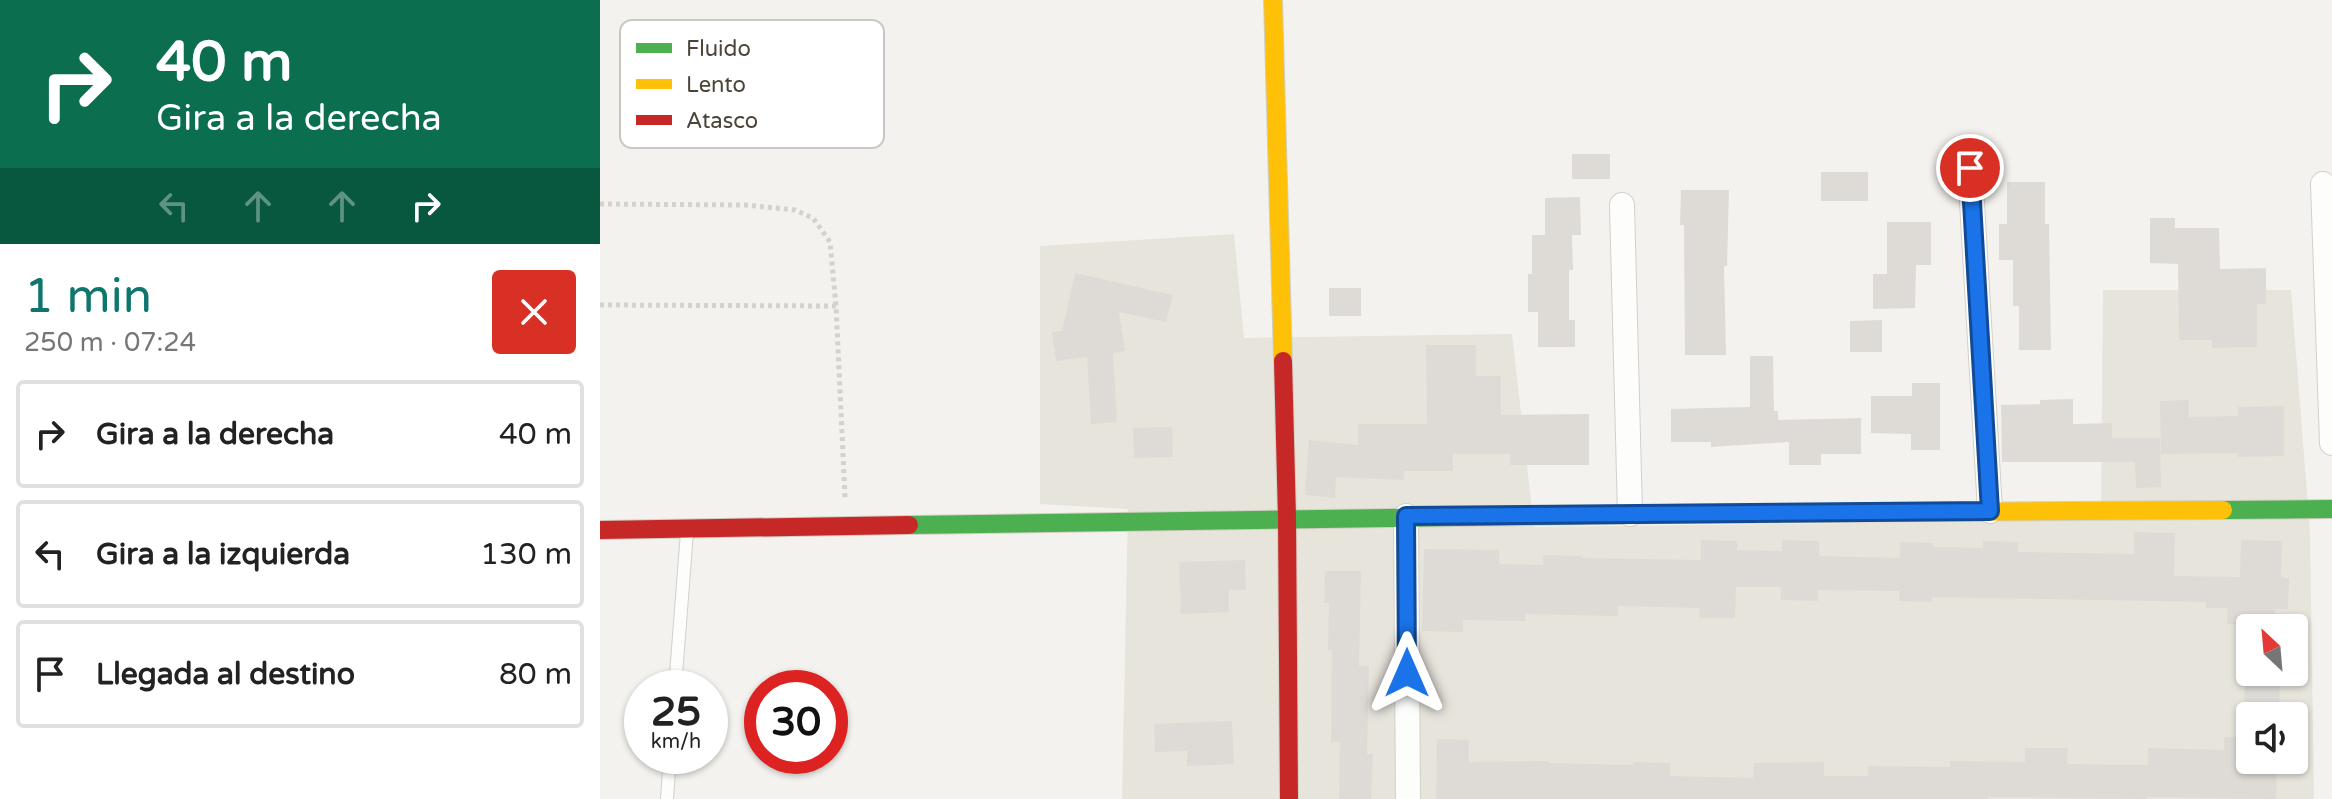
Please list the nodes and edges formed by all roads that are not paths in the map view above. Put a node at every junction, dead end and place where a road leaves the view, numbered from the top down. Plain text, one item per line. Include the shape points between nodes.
1 (1273, 0) edge
2 (1970, 168) dead end
3 (2323, 184) dead end
4 (1622, 205) dead end
5 (2332, 443) edge
6 (2332, 509) edge
7 (1990, 511) junction
8 (1630, 514) junction
9 (1406, 516) junction
10 (1287, 518) junction
11 (687, 529) junction
12 (600, 530) edge
13 (676, 670) edge
14 (669, 774) edge
15 (667, 799) edge
16 (1289, 799) edge
17 (1408, 799) edge

1 - 10 street
2 - 7 street
3 - 5 street
4 - 8 street
6 - 7 street
7 - 8 street
8 - 9 street
9 - 10 street
9 - 17 street
10 - 11 street
10 - 16 street
11 - 12 street
11 - 13 lane
14 - 15 lane

